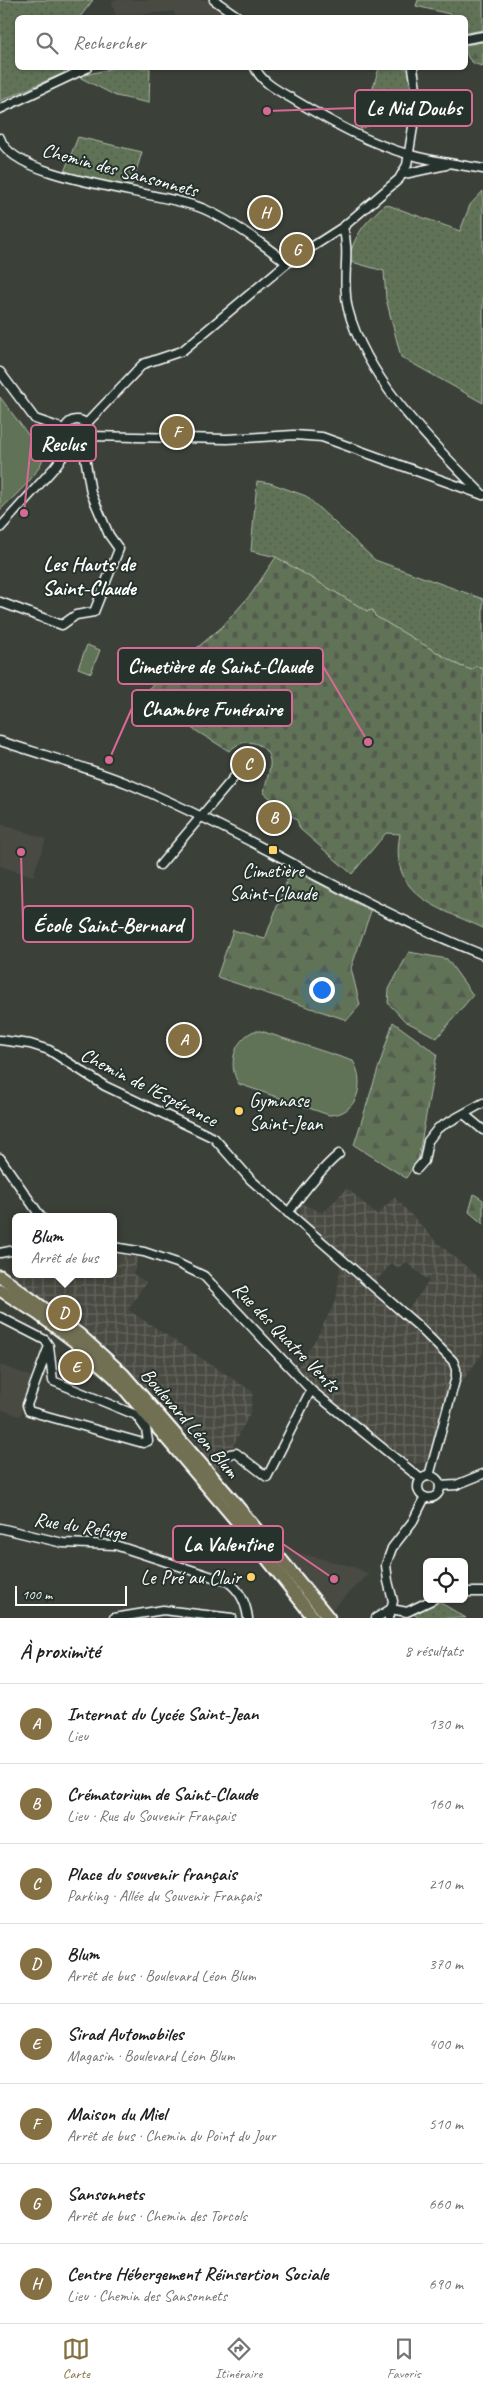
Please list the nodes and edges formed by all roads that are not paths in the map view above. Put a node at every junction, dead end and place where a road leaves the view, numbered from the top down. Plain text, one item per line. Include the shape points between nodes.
1 (214, 0) edge
2 (236, 15) edge
3 (483, 36) edge
4 (468, 38) edge
5 (83, 70) edge
6 (257, 70) edge
7 (413, 70) edge
8 (0, 109) edge
9 (0, 138) edge
10 (409, 155) junction
11 (448, 164) junction
12 (483, 169) edge
13 (404, 174) junction
14 (343, 227) junction
15 (287, 263) junction
16 (0, 372) edge
17 (87, 423) junction
18 (64, 429) junction
19 (90, 436) junction
20 (72, 445) junction
21 (83, 445) junction
22 (466, 477) junction
23 (460, 488) junction
24 (483, 495) edge
25 (0, 528) edge
26 (0, 602) edge
27 (0, 741) edge
28 (247, 762) dead end
29 (200, 817) junction
30 (160, 865) dead end
31 (483, 955) edge
32 (0, 1040) edge
33 (483, 1103) edge
34 (465, 1115) junction
35 (483, 1130) edge
36 (339, 1154) dead end
37 (0, 1158) edge
38 (417, 1169) dead end
39 (38, 1213) edge
40 (288, 1213) junction
41 (117, 1248) edge
42 (0, 1276) edge
43 (0, 1290) edge
44 (0, 1318) edge
45 (49, 1346) junction
46 (311, 1390) junction
47 (230, 1454) dead end
48 (483, 1474) edge
49 (267, 1477) junction
50 (425, 1477) junction
51 (275, 1482) dead end
52 (440, 1486) junction
53 (425, 1497) junction
54 (0, 1528) edge
55 (468, 1592) edge
56 (483, 1592) edge
57 (426, 1603) edge
58 (391, 1609) junction
59 (114, 1618) edge
60 (232, 1618) edge
61 (248, 1618) edge
62 (314, 1618) edge
63 (329, 1618) edge
64 (376, 1618) edge
65 (388, 1618) edge

1 - 2 street
3 - 4 street
5 - 8 street
6 - 10 street via 266,82 334,124
7 - 10 street via 417,95
9 - 15 street, Chemin des Sansonnets via 7,150 37,166 92,184 184,201 205,209
10 - 11 street
10 - 13 street
11 - 12 street
11 - 13 street
13 - 14 street via 378,200
14 - 15 street
14 - 22 street via 348,243 344,290 360,344 402,407
15 - 17 street via 182,351 143,364
16 - 18 street via 35,419
17 - 18 street via 80,419 72,420
17 - 19 street
18 - 20 street via 66,440
19 - 21 street
19 - 23 street via 322,437
20 - 21 street
20 - 25 street
21 - 26 street via 91,493 109,535 119,549 94,612 76,615 62,626
22 - 23 street
22 - 24 street
23 - 24 street
27 - 29 street via 128,784
28 - 29 street
29 - 30 street
29 - 31 street via 382,910
32 - 40 street, Chemin de l'Espérance via 49,1050 105,1086 209,1134 250,1180
33 - 34 street
34 - 35 street
34 - 38 street via 438,1128 428,1140 424,1161
36 - 40 street via 304,1190
37 - 39 street
40 - 50 street, Chemin de l'Espérance via 417,1324 453,1361 456,1378
41 - 46 street, Rue des Quatre Vents via 144,1252 204,1276
42 - 63 main road, Boulevard Léon Blum via 80,1335 123,1374
43 - 62 main road, Boulevard Léon Blum via 74,1341 115,1378 238,1522
44 - 45 street via 45,1340
45 - 45 street via 53,1381 136,1415 146,1428 148,1441 143,1444 29,1411 26,1405
46 - 49 street
46 - 50 street, Rue des Quatre Vents
47 - 49 street via 236,1453
48 - 52 street via 456,1485
49 - 51 street
50 - 52 street via 435,1478
50 - 53 street via 418,1489
52 - 53 street via 436,1496
53 - 58 street via 413,1521 392,1548 386,1565
54 - 61 street, Rue du Refuge via 63,1543 115,1545 228,1582 239,1591
55 - 56 street
57 - 58 street via 407,1612
58 - 64 street
58 - 65 street
59 - 60 street via 162,1610

